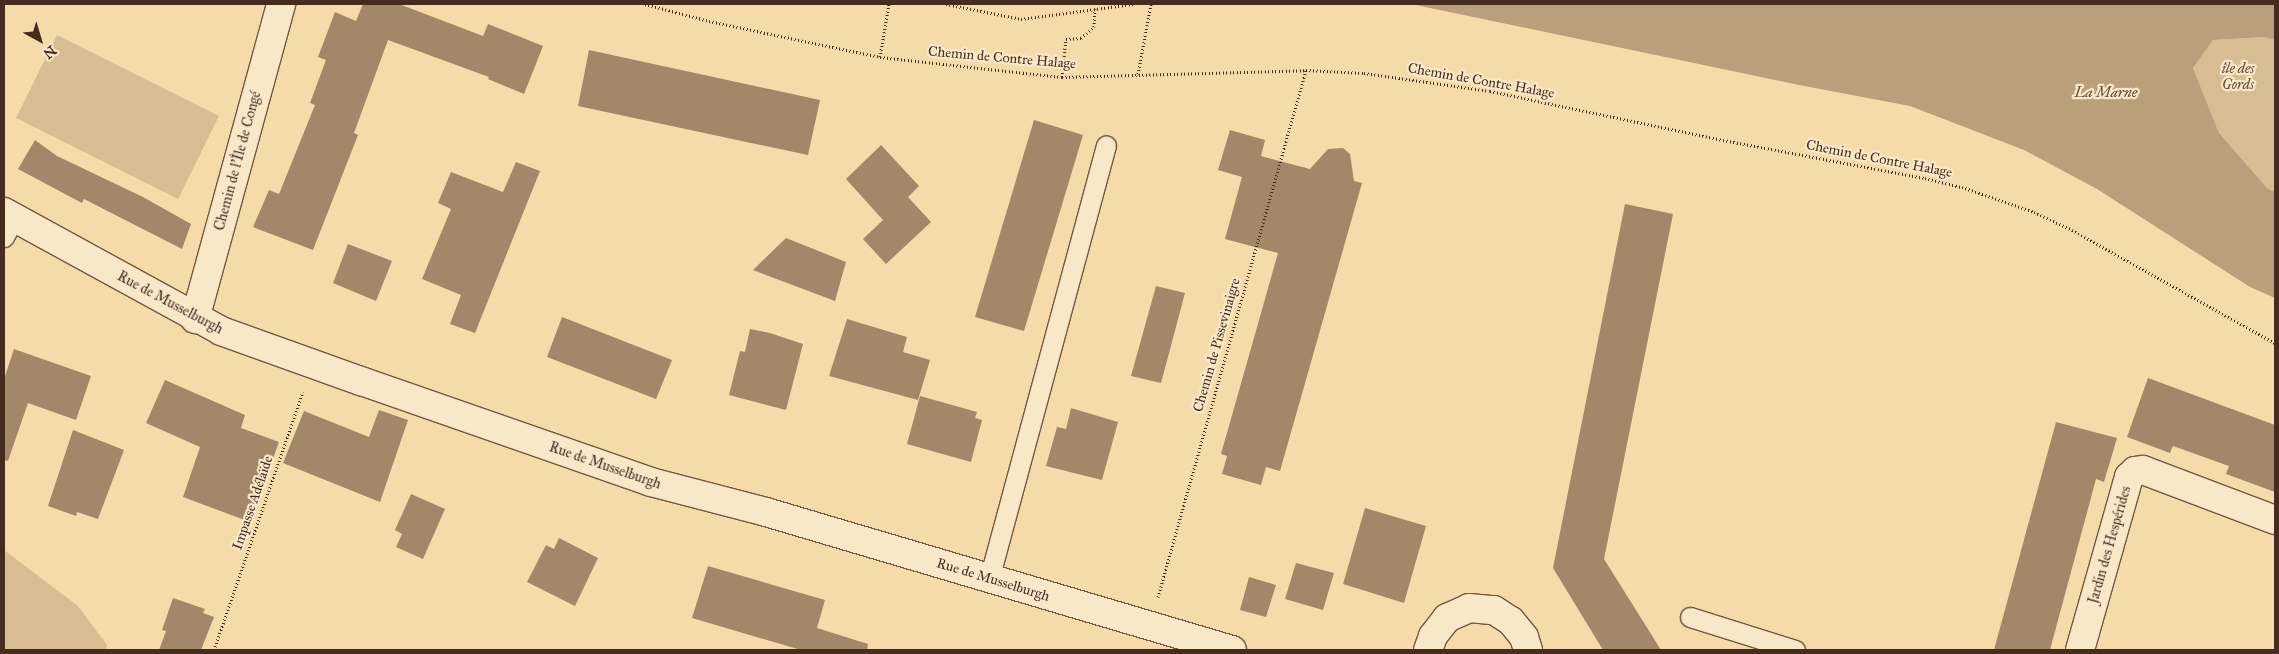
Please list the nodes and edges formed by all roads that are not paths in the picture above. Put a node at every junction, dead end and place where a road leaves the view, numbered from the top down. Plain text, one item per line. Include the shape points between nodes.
1 (281, 4) edge
2 (1106, 146) dead end
3 (7, 222) edge
4 (195, 318) junction
5 (2275, 520) edge
6 (989, 579) junction
7 (1690, 617) dead end
8 (1232, 650) edge
9 (1428, 650) edge
10 (1528, 650) edge
11 (1795, 650) edge
12 (2080, 650) edge

1 - 4 street, Chemin de l'Île de Congé
2 - 6 lane
3 - 4 street, Rue de Musselburgh
4 - 6 street, Rue de Musselburgh via 220,331 651,482 766,512
5 - 12 street, Jardin des Hespérides via 2143,470 2135,471 2129,477
6 - 8 street, Rue de Musselburgh
7 - 11 lane
9 - 10 street via 1433,636 1447,618 1469,608 1494,610 1511,620 1524,637

